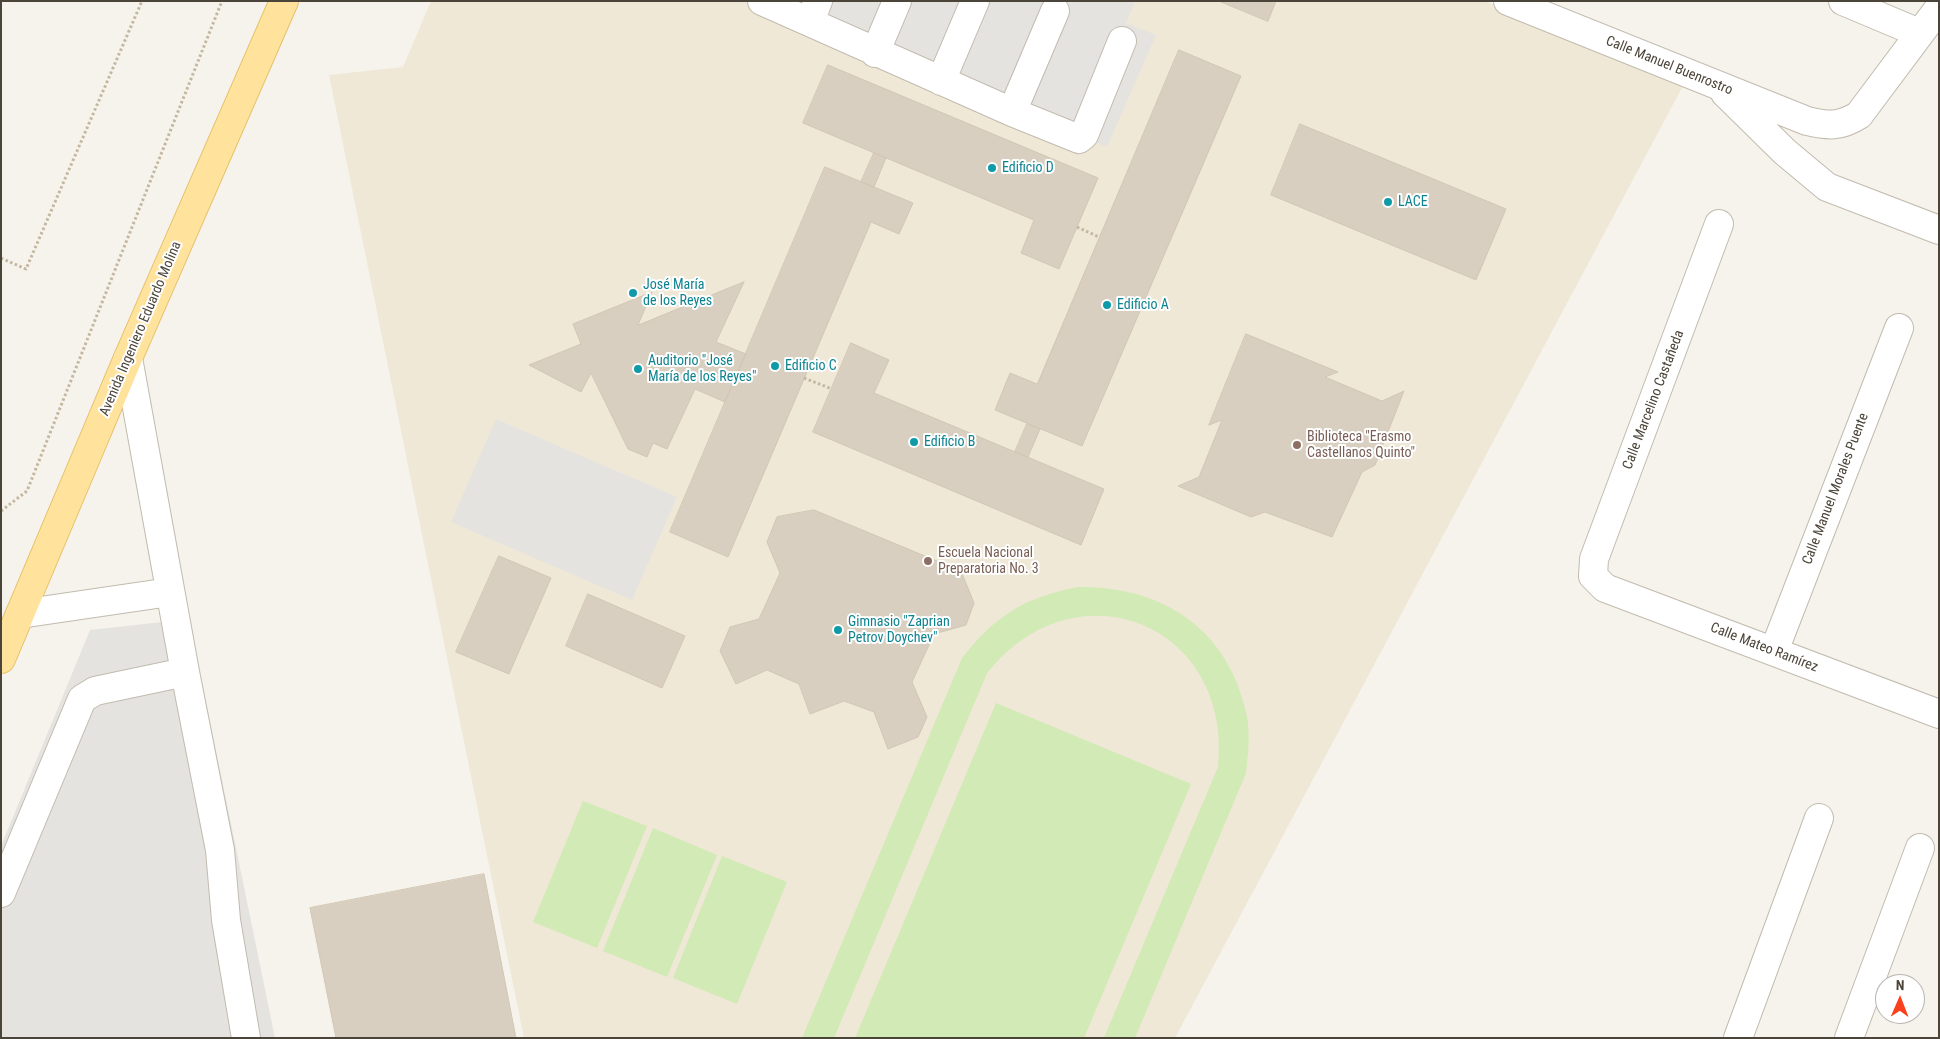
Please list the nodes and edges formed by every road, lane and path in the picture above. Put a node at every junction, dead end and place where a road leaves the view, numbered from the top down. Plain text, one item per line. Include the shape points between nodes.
1 (142, 1) edge
2 (222, 1) edge
3 (284, 1) edge
4 (762, 1) edge
5 (897, 1) edge
6 (975, 1) edge
7 (1508, 1) edge
8 (1843, 1) edge
9 (1939, 8) edge
10 (1055, 11) dead end
11 (814, 12) edge
12 (1919, 33) junction
13 (1122, 41) dead end
14 (875, 53) junction
15 (941, 80) junction
16 (1716, 84) junction
17 (1012, 112) junction
18 (1719, 224) dead end
19 (1077, 227) dead end
20 (1939, 230) edge
21 (1099, 236) dead end
22 (1, 258) edge
23 (1899, 328) dead end
24 (128, 358) junction
25 (804, 378) dead end
26 (832, 389) dead end
27 (1, 511) edge
28 (1593, 576) joint
29 (170, 592) junction
30 (20, 614) junction
31 (1774, 651) junction
32 (1, 659) edge
33 (185, 672) junction
34 (1939, 714) edge
35 (1819, 818) dead end
36 (1920, 848) dead end
37 (1, 893) edge
38 (246, 1038) edge
39 (1738, 1038) edge
40 (1849, 1038) edge

1 - 22 path via 26,269
2 - 27 path via 27,491
3 - 24 main road, Avenida Ingeniero Eduardo Molina
4 - 11 street
5 - 14 street
6 - 15 street
7 - 16 street, Calle Manuel Buenrostro
8 - 12 street
9 - 12 street
10 - 17 street
11 - 14 street
12 - 16 street, Calle Manuel Buenrostro via 1859,115 1847,122 1830,126 1807,121
13 - 17 street via 1082,138
14 - 15 street
15 - 17 street
16 - 20 street via 1785,152 1827,187
18 - 28 street, Calle Marcelino Castañeda via 1594,559
19 - 21 path
23 - 31 street, Calle Manuel Morales Puente
24 - 29 street
24 - 30 main road, Avenida Ingeniero Eduardo Molina
25 - 26 path
28 - 31 street, Calle Mateo Ramírez via 1605,588
29 - 30 street
29 - 33 street
30 - 32 main road, Avenida Ingeniero Eduardo Molina
31 - 34 street, Calle Mateo Ramírez
33 - 37 street via 88,694 78,705
33 - 38 street via 220,850 226,920
35 - 39 street
36 - 40 street

